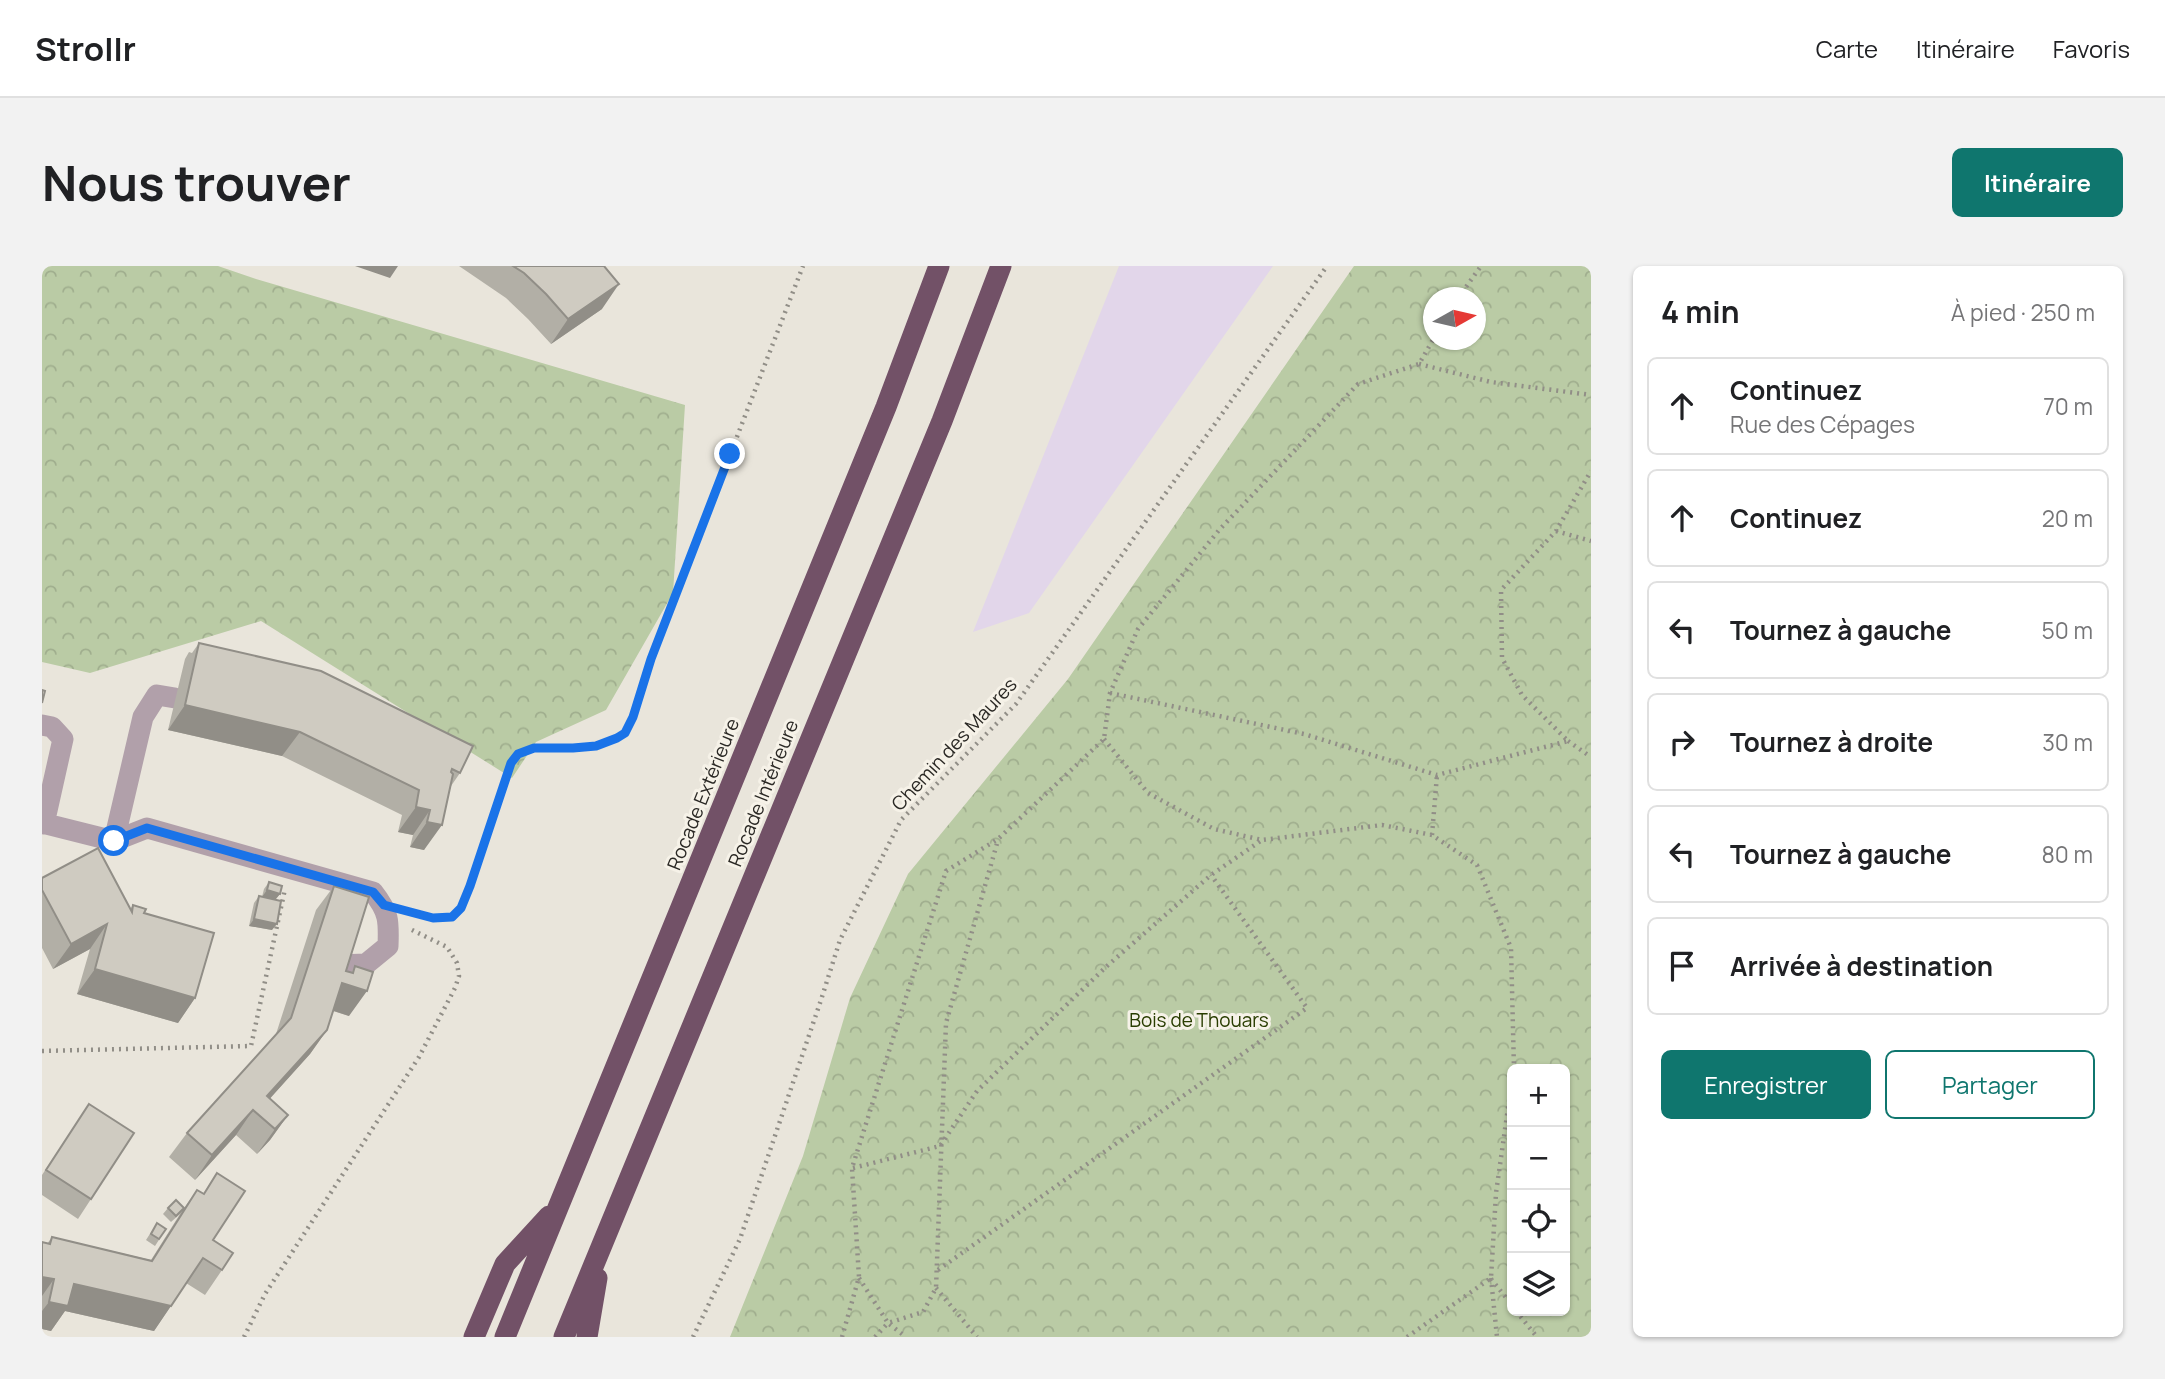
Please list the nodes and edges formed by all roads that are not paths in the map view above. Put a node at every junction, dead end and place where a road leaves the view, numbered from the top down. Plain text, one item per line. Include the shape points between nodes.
1 (939, 266) edge
2 (1001, 266) edge
3 (175, 698) dead end
4 (42, 725) edge
5 (43, 824) edge
6 (114, 841) junction
7 (338, 965) edge
8 (558, 1207) junction
9 (605, 1235) junction
10 (474, 1337) edge
11 (505, 1337) edge
12 (564, 1337) edge
13 (587, 1337) edge

1 - 8 highway, Rocade Extérieure via 876,433
2 - 9 highway, Rocade Intérieure via 942,421
3 - 6 street via 157,695 143,717
4 - 5 street via 52,727 63,739
5 - 6 street
6 - 7 street via 147,828 290,869 382,906 388,946 366,964
8 - 10 highway via 505,1264
8 - 11 highway, Rocade Extérieure
9 - 12 highway, Rocade Intérieure
9 - 13 highway

